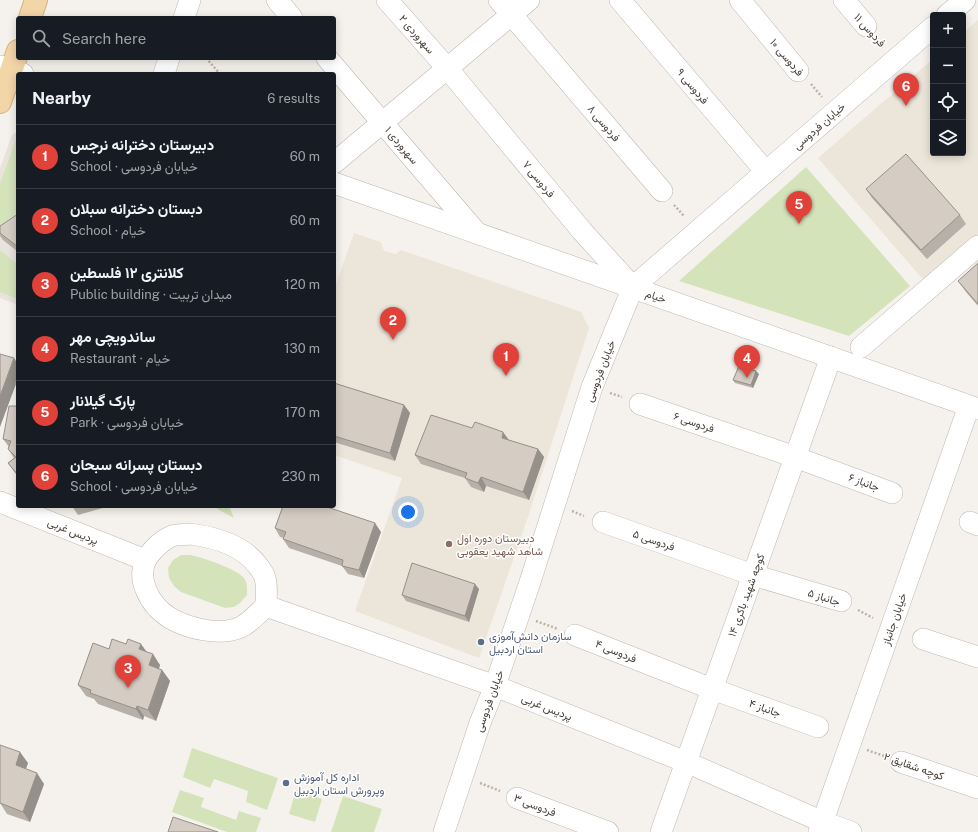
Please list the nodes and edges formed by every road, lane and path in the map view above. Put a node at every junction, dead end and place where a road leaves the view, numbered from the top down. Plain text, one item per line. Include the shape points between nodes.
1 (36, 0) edge
2 (190, 0) edge
3 (277, 0) edge
4 (387, 0) edge
5 (529, 0) edge
6 (620, 0) edge
7 (740, 0) edge
8 (844, 0) edge
9 (965, 0) edge
10 (505, 7) edge
11 (951, 12) edge
12 (31, 16) edge
13 (185, 16) edge
14 (290, 16) edge
15 (866, 26) dead end
16 (930, 30) edge
17 (168, 60) edge
18 (208, 60) edge
19 (329, 60) edge
20 (13, 65) edge
21 (448, 68) junction
22 (798, 71) joint
23 (165, 72) edge
24 (218, 72) edge
25 (0, 102) edge
26 (835, 112) junction
27 (383, 122) junction
28 (336, 161) edge
29 (766, 172) junction
30 (336, 184) edge
31 (662, 191) joint
32 (698, 231) junction
33 (477, 233) junction
34 (978, 246) edge
35 (633, 287) junction
36 (861, 347) dead end
37 (831, 357) junction
38 (592, 387) junction
39 (640, 404) joint
40 (974, 407) edge
41 (795, 457) junction
42 (892, 493) dead end
43 (0, 502) edge
44 (554, 505) junction
45 (603, 522) joint
46 (145, 560) junction
47 (753, 575) junction
48 (841, 602) joint
49 (266, 606) junction
50 (519, 615) junction
51 (891, 628) junction
52 (575, 635) joint
53 (923, 639) dead end
54 (978, 657) edge
55 (495, 686) junction
56 (712, 689) junction
57 (818, 728) dead end
58 (850, 744) junction
59 (686, 762) junction
60 (901, 762) joint
61 (463, 776) junction
62 (978, 788) edge
63 (517, 798) joint
64 (821, 827) edge
65 (444, 832) edge
66 (608, 832) edge
67 (661, 832) edge
68 (851, 832) edge

1 - 12 main road
2 - 13 street
3 - 14 street
4 - 21 street, سهروردی ۲
5 - 10 street
6 - 29 street, فردوسی ۹
7 - 22 street, فردوسی ۱۰
8 - 15 street, فردوس ۱۱
9 - 11 street
10 - 21 street
10 - 31 street, فردوسی ۸
16 - 26 street, خیابان فردوسی
17 - 23 street
18 - 24 path
19 - 27 street, سهروردی ۱
20 - 25 main road
21 - 27 street
21 - 35 street, فردوسی ۷ via 582,231
22 - 26 path, فردوسی ۱۰
26 - 29 street, خیابان فردوسی
27 - 28 street
27 - 33 street, سهروردی ۱
29 - 32 street, خیابان فردوسی
30 - 33 street, خیام
31 - 32 path
32 - 35 street, خیابان فردوسی
33 - 35 street, خیام
34 - 36 street
35 - 37 street, خیام
35 - 38 street, خیابان فردوسی
37 - 40 street, خیام
37 - 41 street, کوچه شهید باکری ۱۴
38 - 39 path
38 - 44 street, خیابان فردوسی
39 - 41 street, فردوسی ۶
40 - 51 street, خیابان جانباز
41 - 42 street, جانباز ۶
41 - 47 street, کوچه شهید باکری ۱۴
43 - 46 street, پردیس غربی
44 - 45 path
44 - 50 street, خیابان فردوسی
45 - 47 street, فردوسی ۵
46 - 49 street via 158,545 172,536 191,534 228,543 254,560 264,574
46 - 49 street via 144,584 148,594 158,608 170,618 193,628 213,631 240,628
47 - 48 street, جانباز ۵
47 - 56 street, کوچه شهید باکری ۱۴
48 - 51 path, جانباز ۵
49 - 55 street, پردیس غربی
50 - 52 path
50 - 55 street, خیابان فردوسی
51 - 58 street, خیابان جانباز
52 - 56 street, فردوسی ۴
53 - 54 street
55 - 59 street, پردیس غربی
55 - 61 street, خیابان فردوسی
56 - 57 street, جانباز ۴
56 - 59 street, کوچه شهید باکری ۱۴
58 - 60 path, کوچه شقایق ۲
58 - 64 street, خیابان جانباز
59 - 64 street, پردیس غربی
59 - 67 street, کوچه شهید باکری ۱۴
60 - 62 street, کوچه شقایق ۲
61 - 63 path, فردوسی ۳
61 - 65 street, خیابان فردوسی
63 - 66 street, فردوسی ۳
64 - 68 street, پردیس غربی

